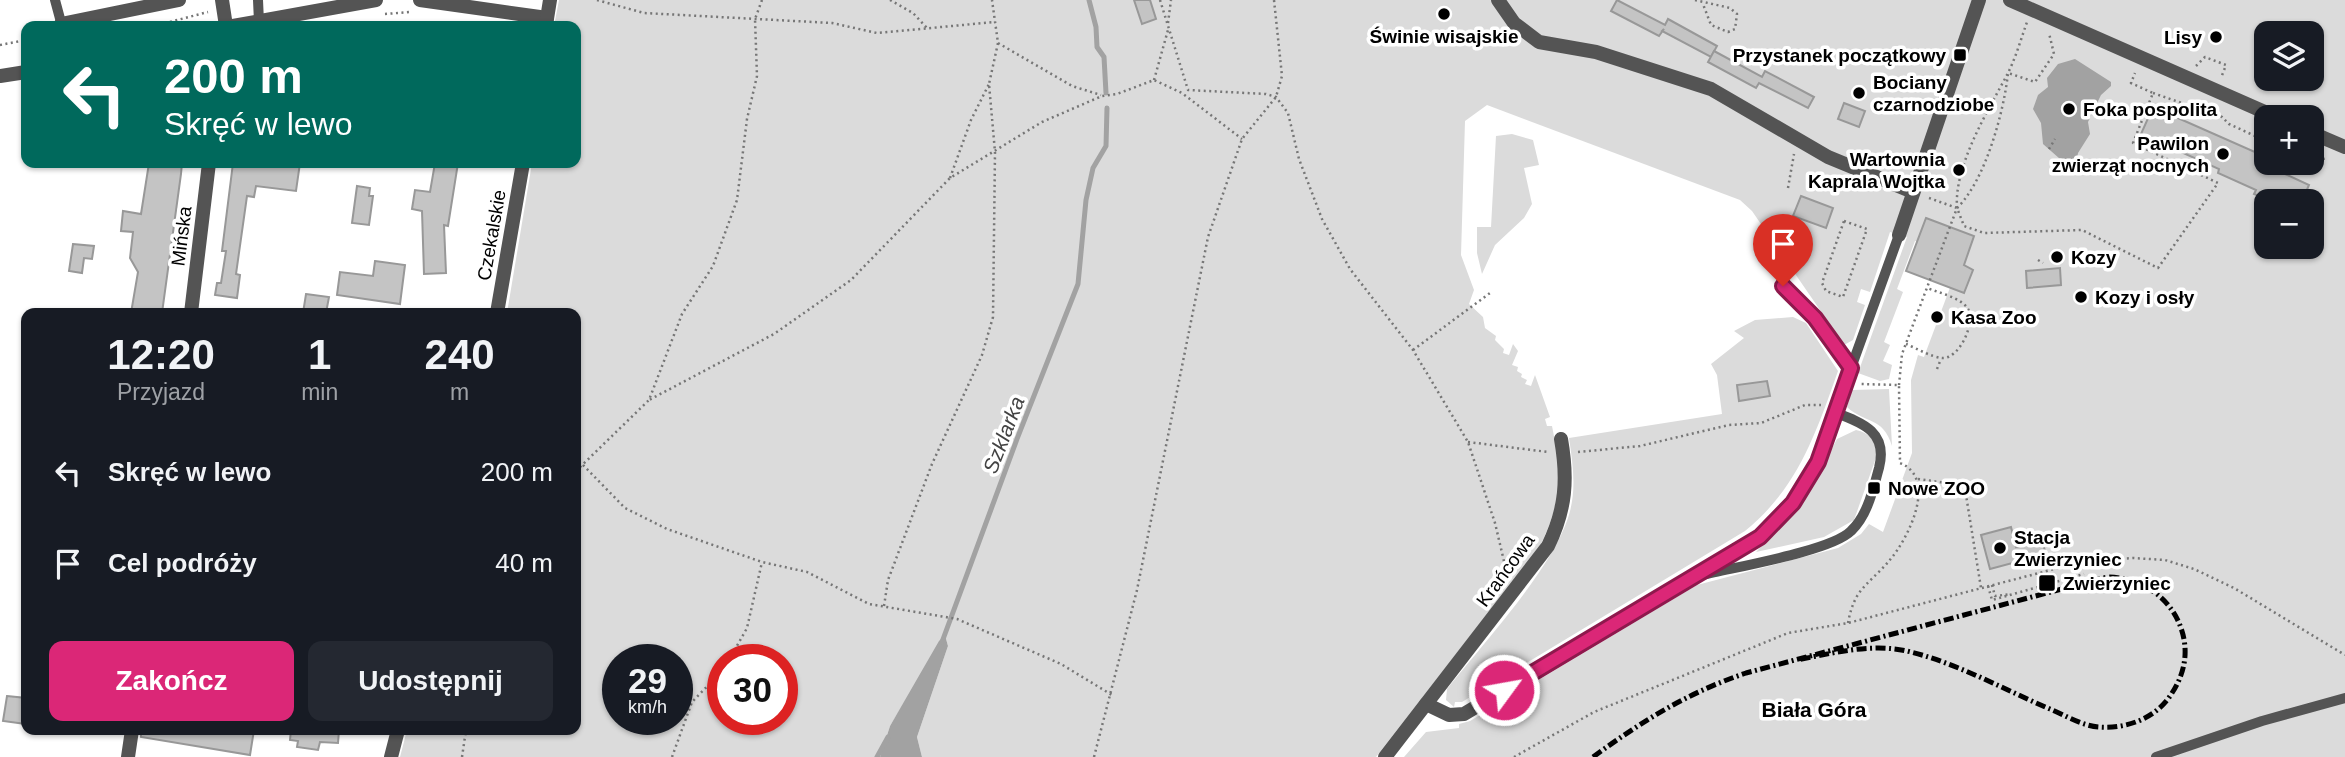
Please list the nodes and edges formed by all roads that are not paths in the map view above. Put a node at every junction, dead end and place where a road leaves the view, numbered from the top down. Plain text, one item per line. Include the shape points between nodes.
1 (55, 0) edge
2 (179, 0) edge
3 (222, 0) edge
4 (258, 0) edge
5 (550, 0) edge
6 (1498, 0) edge
7 (1979, 0) edge
8 (2010, 0) edge
9 (418, 6) edge
10 (377, 7) edge
11 (60, 21) edge
12 (80, 21) edge
13 (225, 21) edge
14 (259, 21) edge
15 (267, 21) edge
16 (539, 21) edge
17 (547, 21) edge
18 (21, 73) edge
19 (0, 76) edge
20 (2254, 107) edge
21 (2324, 138) edge
22 (2345, 147) edge
23 (208, 168) edge
24 (522, 168) edge
25 (1913, 192) junction
26 (1899, 235) joint
27 (1783, 286) dead end
28 (192, 308) edge
29 (498, 308) edge
30 (1851, 368) junction
31 (1836, 413) junction
32 (1563, 446) road end
33 (1695, 577) junction
34 (2345, 698) edge
35 (1426, 704) junction
36 (131, 735) edge
37 (397, 735) edge
38 (128, 757) edge
39 (391, 757) edge
40 (1385, 757) edge
41 (2156, 757) edge

1 - 11 lane
2 - 12 street
3 - 13 street
4 - 14 lane
5 - 17 street
6 - 25 street via 1514,23 1539,41 1685,78 1712,89 1799,142
7 - 25 street
8 - 20 street
9 - 16 street
10 - 15 street
18 - 19 street
21 - 22 street
23 - 28 street, Mińska
24 - 29 street, Czekalskie
25 - 26 street
26 - 30 lane
27 - 30 lane via 1815,318
30 - 31 street
31 - 33 street via 1818,462 1793,503 1760,537
31 - 33 lane via 1866,424 1881,446 1874,488 1850,532 1823,545
32 - 35 street, Krańcowa via 1567,485 1561,517 1548,546
33 - 35 street via 1464,714 1449,715
34 - 41 lane
35 - 40 street, Krańcowa
36 - 38 street
37 - 39 street

